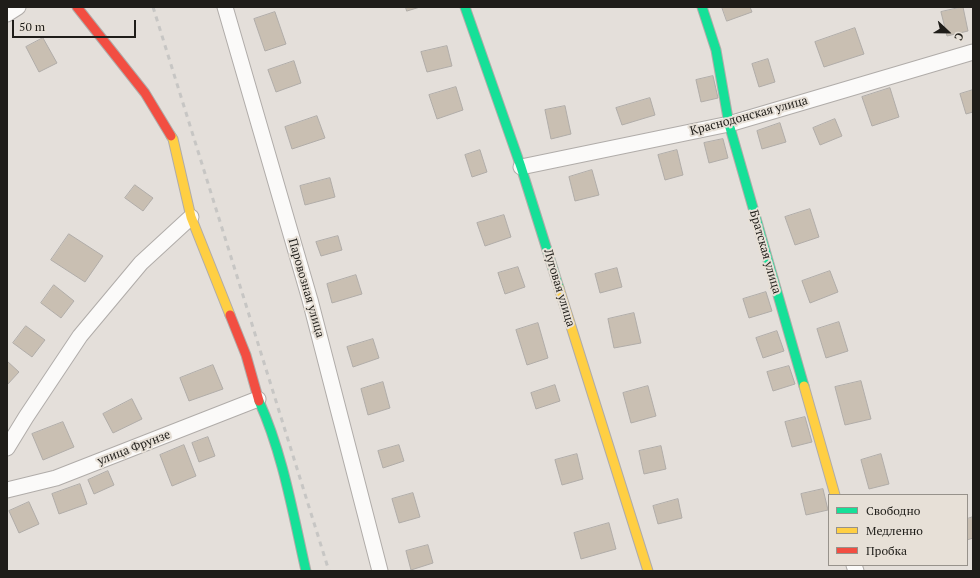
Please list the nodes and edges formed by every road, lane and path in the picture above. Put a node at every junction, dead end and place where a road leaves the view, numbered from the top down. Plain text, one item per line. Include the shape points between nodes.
1 (18, 7) edge
2 (77, 7) edge
3 (225, 7) edge
4 (465, 7) edge
5 (702, 7) edge
6 (7, 14) edge
7 (973, 52) edge
8 (729, 124) junction
9 (521, 167) junction
10 (191, 217) junction
11 (258, 399) junction
12 (7, 448) edge
13 (7, 490) edge
14 (835, 494) edge
15 (306, 571) edge
16 (380, 571) edge
17 (648, 571) edge

1 - 6 street
2 - 10 street via 145,93 174,139
3 - 16 street, Паровозная улица via 310,300
4 - 9 street, Луговая улица
5 - 8 street, Братская улица via 716,50
7 - 8 street, Краснодонская улица
8 - 9 street, Краснодонская улица
8 - 14 street, Братская улица
9 - 17 street, Луговая улица
10 - 11 street via 246,355
10 - 12 street via 141,263 80,336
11 - 13 street, улица Фрунзе via 56,478
11 - 15 street via 272,430

